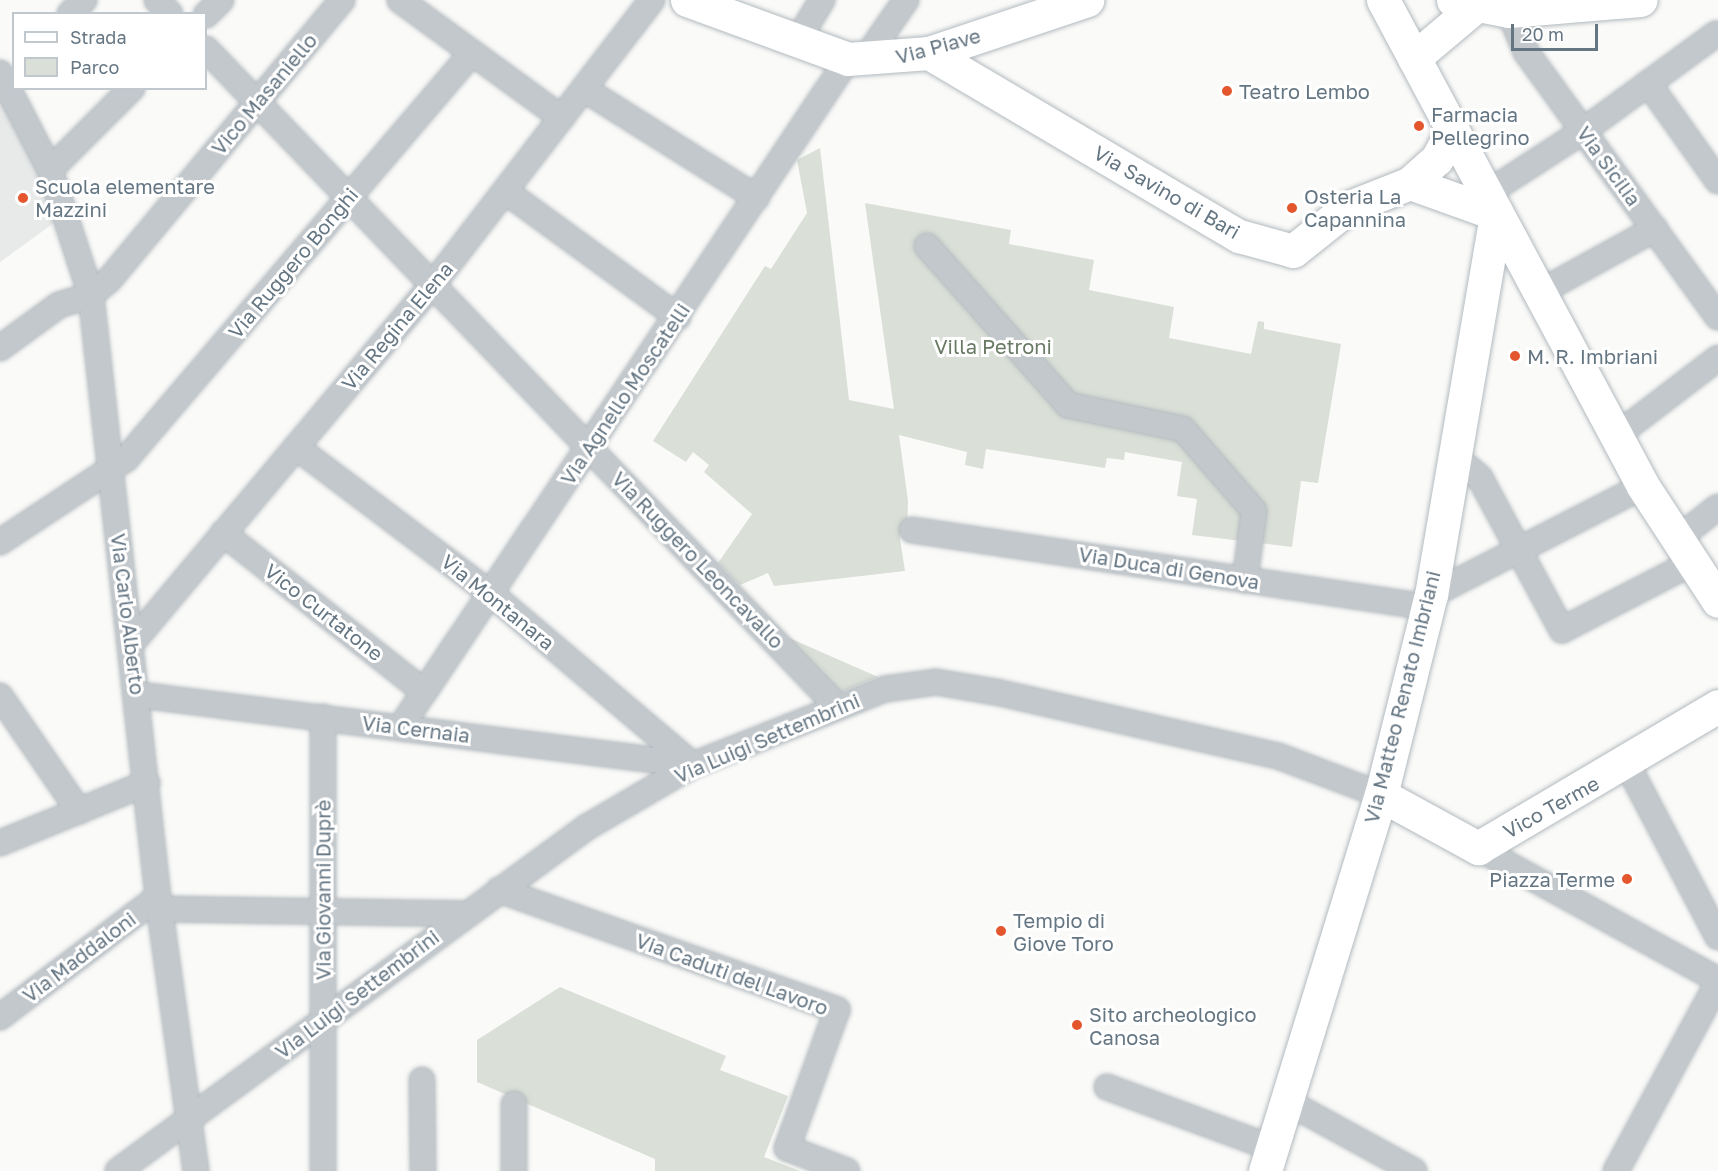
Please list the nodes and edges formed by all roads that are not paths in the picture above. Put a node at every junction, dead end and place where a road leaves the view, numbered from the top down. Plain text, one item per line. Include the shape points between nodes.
1 (84, 0) edge
2 (157, 0) edge
3 (221, 0) edge
4 (342, 0) edge
5 (400, 0) edge
6 (652, 0) edge
7 (687, 0) edge
8 (822, 0) edge
9 (906, 0) edge
10 (1383, 0) edge
11 (1641, 0) edge
12 (1070, 2) edge
13 (1465, 2) edge
14 (736, 8) edge
15 (1509, 11) junction
16 (72, 12) edge
17 (168, 12) edge
18 (207, 14) edge
19 (1717, 34) edge
20 (797, 41) junction
21 (207, 50) edge
22 (929, 53) junction
23 (471, 54) junction
24 (1414, 58) junction
25 (857, 59) junction
26 (5, 73) edge
27 (1648, 83) junction
28 (12, 88) edge
29 (584, 89) junction
30 (13, 90) edge
31 (130, 90) edge
32 (258, 100) junction
33 (562, 118) junction
34 (1452, 131) junction
35 (1583, 131) junction
36 (50, 170) junction
37 (1718, 181) edge
38 (1410, 183) junction
39 (505, 191) junction
40 (350, 196) junction
41 (757, 198) junction
42 (1491, 204) junction
43 (1655, 230) junction
44 (927, 246) dead end
45 (434, 284) junction
46 (1542, 291) junction
47 (91, 295) junction
48 (678, 317) junction
49 (1718, 317) edge
50 (0, 348) edge
51 (1718, 358) edge
52 (1616, 436) junction
53 (296, 447) junction
54 (590, 447) junction
55 (1453, 455) junction
56 (110, 468) junction
57 (1643, 486) junction
58 (1718, 507) edge
59 (912, 530) dead end
60 (223, 533) junction
61 (0, 542) edge
62 (1519, 549) junction
63 (1683, 552) junction
64 (1245, 580) junction
65 (490, 593) junction
66 (1429, 601) junction
67 (1718, 601) edge
68 (132, 644) junction
69 (424, 692) junction
70 (139, 695) junction
71 (0, 696) edge
72 (837, 706) junction
73 (1718, 706) edge
74 (323, 717) junction
75 (400, 728) junction
76 (1627, 764) junction
77 (693, 765) junction
78 (147, 783) junction
79 (1381, 795) junction
80 (80, 811) junction
81 (0, 843) edge
82 (1478, 848) junction
83 (499, 890) junction
84 (159, 903) junction
85 (322, 912) junction
86 (464, 914) junction
87 (1718, 937) edge
88 (1718, 981) edge
89 (325, 1015) junction
90 (0, 1017) edge
91 (422, 1080) dead end
92 (1107, 1087) dead end
93 (1286, 1101) junction
94 (514, 1104) dead end
95 (189, 1118) junction
96 (1269, 1159) edge
97 (118, 1171) edge
98 (196, 1171) edge
99 (323, 1171) edge
100 (423, 1171) edge
101 (514, 1171) edge
102 (847, 1171) edge
103 (1414, 1171) edge
104 (1616, 1171) edge

1 - 16 street
2 - 17 street
3 - 18 street
4 - 32 street, Vico Masaniello
5 - 23 street
6 - 29 street, Via Regina Elena
7 - 14 street, Via Piave
8 - 20 street
9 - 25 street, Via Agnello Moscatelli
10 - 24 street
11 - 15 street
12 - 22 street, Via Piave
13 - 15 street
13 - 24 street
14 - 20 street, Via Piave
15 - 35 street, Via Sicilia via 1526,52
19 - 27 street
20 - 25 street, Via Piave
21 - 32 street, Via Ruggero Leoncavallo
22 - 25 street, Via Piave
22 - 38 street, Via Savino di Bari via 1250,239 1293,251 1347,208
23 - 33 street
23 - 40 street, Via Ruggero Bonghi
24 - 34 street
25 - 41 street, Via Agnello Moscatelli
26 - 28 street, Via Carlo Alberto
27 - 35 street
27 - 37 street
29 - 33 street, Via Regina Elena
29 - 41 street
30 - 36 street, Via Carlo Alberto
31 - 36 street
32 - 40 street, Via Ruggero Leoncavallo
32 - 47 street, Vico Masaniello
33 - 39 street, Via Regina Elena
34 - 38 street, Via Savino di Bari via 1437,159
34 - 42 street
35 - 42 street
35 - 43 street, Via Sicilia
36 - 47 street, Via Carlo Alberto
38 - 42 street
39 - 45 street, Via Regina Elena
39 - 48 street
40 - 45 street, Via Ruggero Leoncavallo
40 - 56 street, Via Ruggero Bonghi via 126,459
41 - 48 street, Via Agnello Moscatelli
42 - 46 street
42 - 55 street, Via Matteo Renato Imbriani
43 - 46 street
43 - 49 street, Via Sicilia
44 - 64 street via 1068,405 1183,429 1254,511
45 - 53 street, Via Regina Elena
45 - 54 street, Via Ruggero Leoncavallo
46 - 52 street
47 - 50 street via 59,305
47 - 56 street, Via Carlo Alberto
48 - 54 street, Via Agnello Moscatelli
51 - 52 street
52 - 57 street
53 - 60 street, Via Regina Elena
53 - 65 street, Via Montanara
54 - 65 street, Via Agnello Moscatelli
54 - 72 street, Via Ruggero Leoncavallo
55 - 62 street via 1480,478
55 - 66 street, Via Matteo Renato Imbriani
56 - 61 street, Via Ruggero Bonghi
56 - 68 street, Via Carlo Alberto
57 - 62 street
57 - 63 street
58 - 63 street
59 - 64 street, Via Duca di Genova
60 - 68 street, Via Regina Elena
60 - 69 street, Vico Curtatone
62 - 63 street via 1562,630
62 - 66 street
63 - 67 street
64 - 66 street, Via Duca di Genova
65 - 69 street, Via Agnello Moscatelli
65 - 77 street, Via Montanara
66 - 79 street, Via Matteo Renato Imbriani
68 - 70 street, Via Carlo Alberto
69 - 75 street, Via Agnello Moscatelli
70 - 74 street, Via Cernaia
70 - 78 street, Via Carlo Alberto
71 - 80 street
72 - 77 street, Via Luigi Settembrini
72 - 79 street, Via Luigi Settembrini via 885,689 936,682 1278,756
73 - 76 street, Vico Terme
74 - 75 street, Via Cernaia
74 - 85 street, Via Giovanni Duprè
75 - 77 street, Via Cernaia
76 - 82 street, Vico Terme
76 - 87 street
77 - 83 street, Via Luigi Settembrini via 587,827
78 - 80 street
78 - 84 street, Via Carlo Alberto
79 - 82 street
79 - 93 street, Via Matteo Renato Imbriani
80 - 81 street
82 - 88 street
83 - 86 street, Via Luigi Settembrini
83 - 102 street, Via Caduti del Lavoro via 837,1010 787,1148
84 - 85 street
84 - 90 street, Via Maddaloni
84 - 95 street, Via Carlo Alberto
85 - 86 street
85 - 89 street, Via Giovanni Duprè
86 - 89 street, Via Luigi Settembrini
88 - 104 street
89 - 95 street, Via Luigi Settembrini
89 - 99 street, Via Giovanni Duprè
91 - 100 street
92 - 96 street
93 - 96 street, Via Matteo Renato Imbriani
93 - 103 street
94 - 101 street
95 - 97 street, Via Luigi Settembrini
95 - 98 street, Via Carlo Alberto

